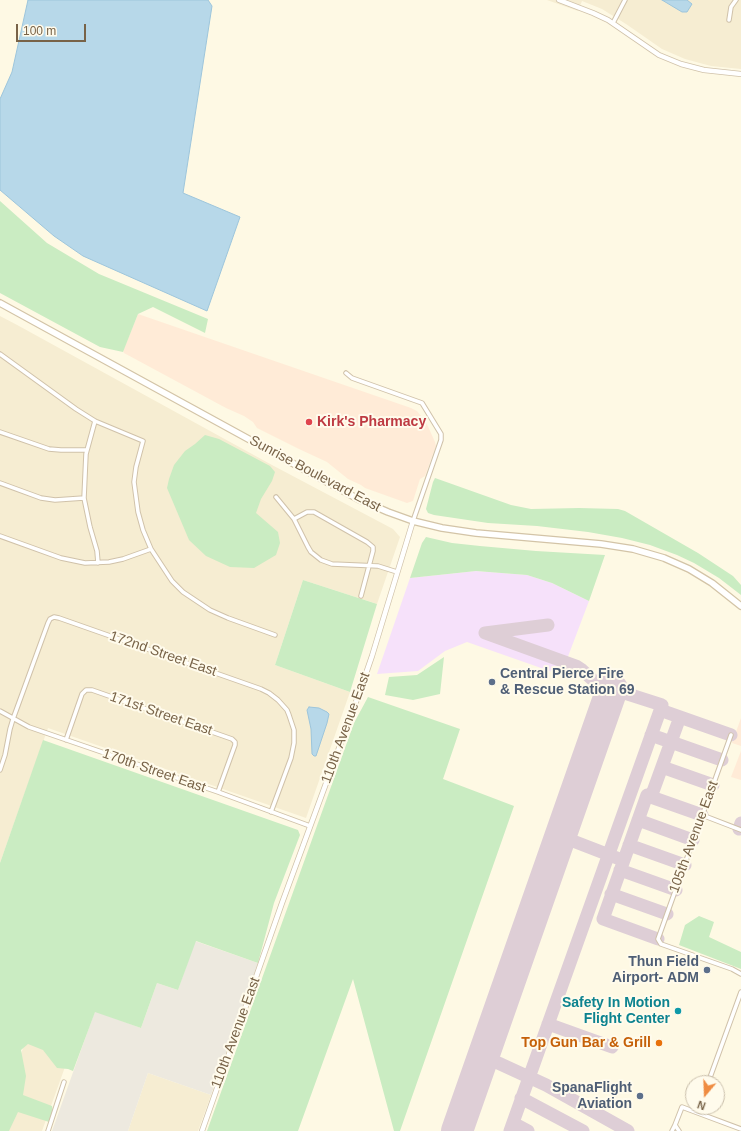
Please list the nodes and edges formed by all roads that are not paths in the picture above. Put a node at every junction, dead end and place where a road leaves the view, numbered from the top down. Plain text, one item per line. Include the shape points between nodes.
1 (559, 0) edge
2 (625, 0) edge
3 (736, 0) edge
4 (729, 20) dead end
5 (612, 23) junction
6 (741, 74) edge
7 (0, 303) edge
8 (0, 354) edge
9 (346, 373) dead end
10 (95, 421) junction
11 (0, 432) edge
12 (87, 450) junction
13 (0, 483) edge
14 (276, 497) dead end
15 (84, 498) junction
16 (294, 519) junction
17 (413, 521) junction
18 (0, 536) edge
19 (151, 549) junction
20 (98, 563) junction
21 (370, 565) junction
22 (397, 572) junction
23 (361, 596) dead end
24 (741, 606) edge
25 (275, 635) dead end
26 (0, 711) edge
27 (14, 719) junction
28 (731, 735) dead end
29 (66, 740) junction
30 (0, 770) edge
31 (218, 792) junction
32 (271, 812) junction
33 (702, 815) junction
34 (310, 826) junction
35 (741, 830) edge
36 (741, 974) edge
37 (741, 992) edge
38 (711, 1075) edge
39 (64, 1082) dead end
40 (685, 1108) edge
41 (703, 1115) edge
42 (675, 1125) junction
43 (741, 1129) edge
44 (48, 1131) edge
45 (202, 1131) edge
46 (672, 1131) edge
47 (679, 1131) edge

1 - 5 street
2 - 5 street
3 - 4 street via 731,8
5 - 6 street via 659,55 681,64 704,70
7 - 17 main road, Sunrise Boulevard East via 358,499
8 - 10 street
9 - 17 street, 110th Avenue East via 352,378 422,403 441,434
10 - 12 street
10 - 19 street via 143,441 134,482 138,512
11 - 12 street via 49,449
12 - 15 street
13 - 15 street via 41,498
14 - 16 street
15 - 20 street
16 - 21 street via 311,552 321,560 332,564
16 - 21 street via 307,512 314,512 367,542 373,547
17 - 22 street, 110th Avenue East
17 - 24 main road, Sunrise Boulevard East via 476,533 633,549 689,569
18 - 20 street via 61,558
19 - 20 street via 123,559
19 - 25 street via 172,581 184,592 210,610
21 - 22 street
21 - 23 street
22 - 34 street, 110th Avenue East via 372,656
26 - 27 street, 170th Street East
27 - 29 street, 170th Street East
27 - 30 street
27 - 32 street, 172nd Street East via 52,617 195,665 261,689 273,695 287,710 294,730 294,743
28 - 33 street, 105th Avenue East
29 - 31 street, 170th Street East
29 - 31 street, 171st Street East via 82,694 86,690 92,690 232,739 235,745
31 - 32 street, 170th Street East
32 - 34 street, 170th Street East
33 - 35 street
33 - 36 street, 105th Avenue East via 658,939 661,944
34 - 45 street, 110th Avenue East
37 - 38 street
39 - 44 street
40 - 42 street via 682,1107
41 - 43 street
42 - 46 street
42 - 47 street

